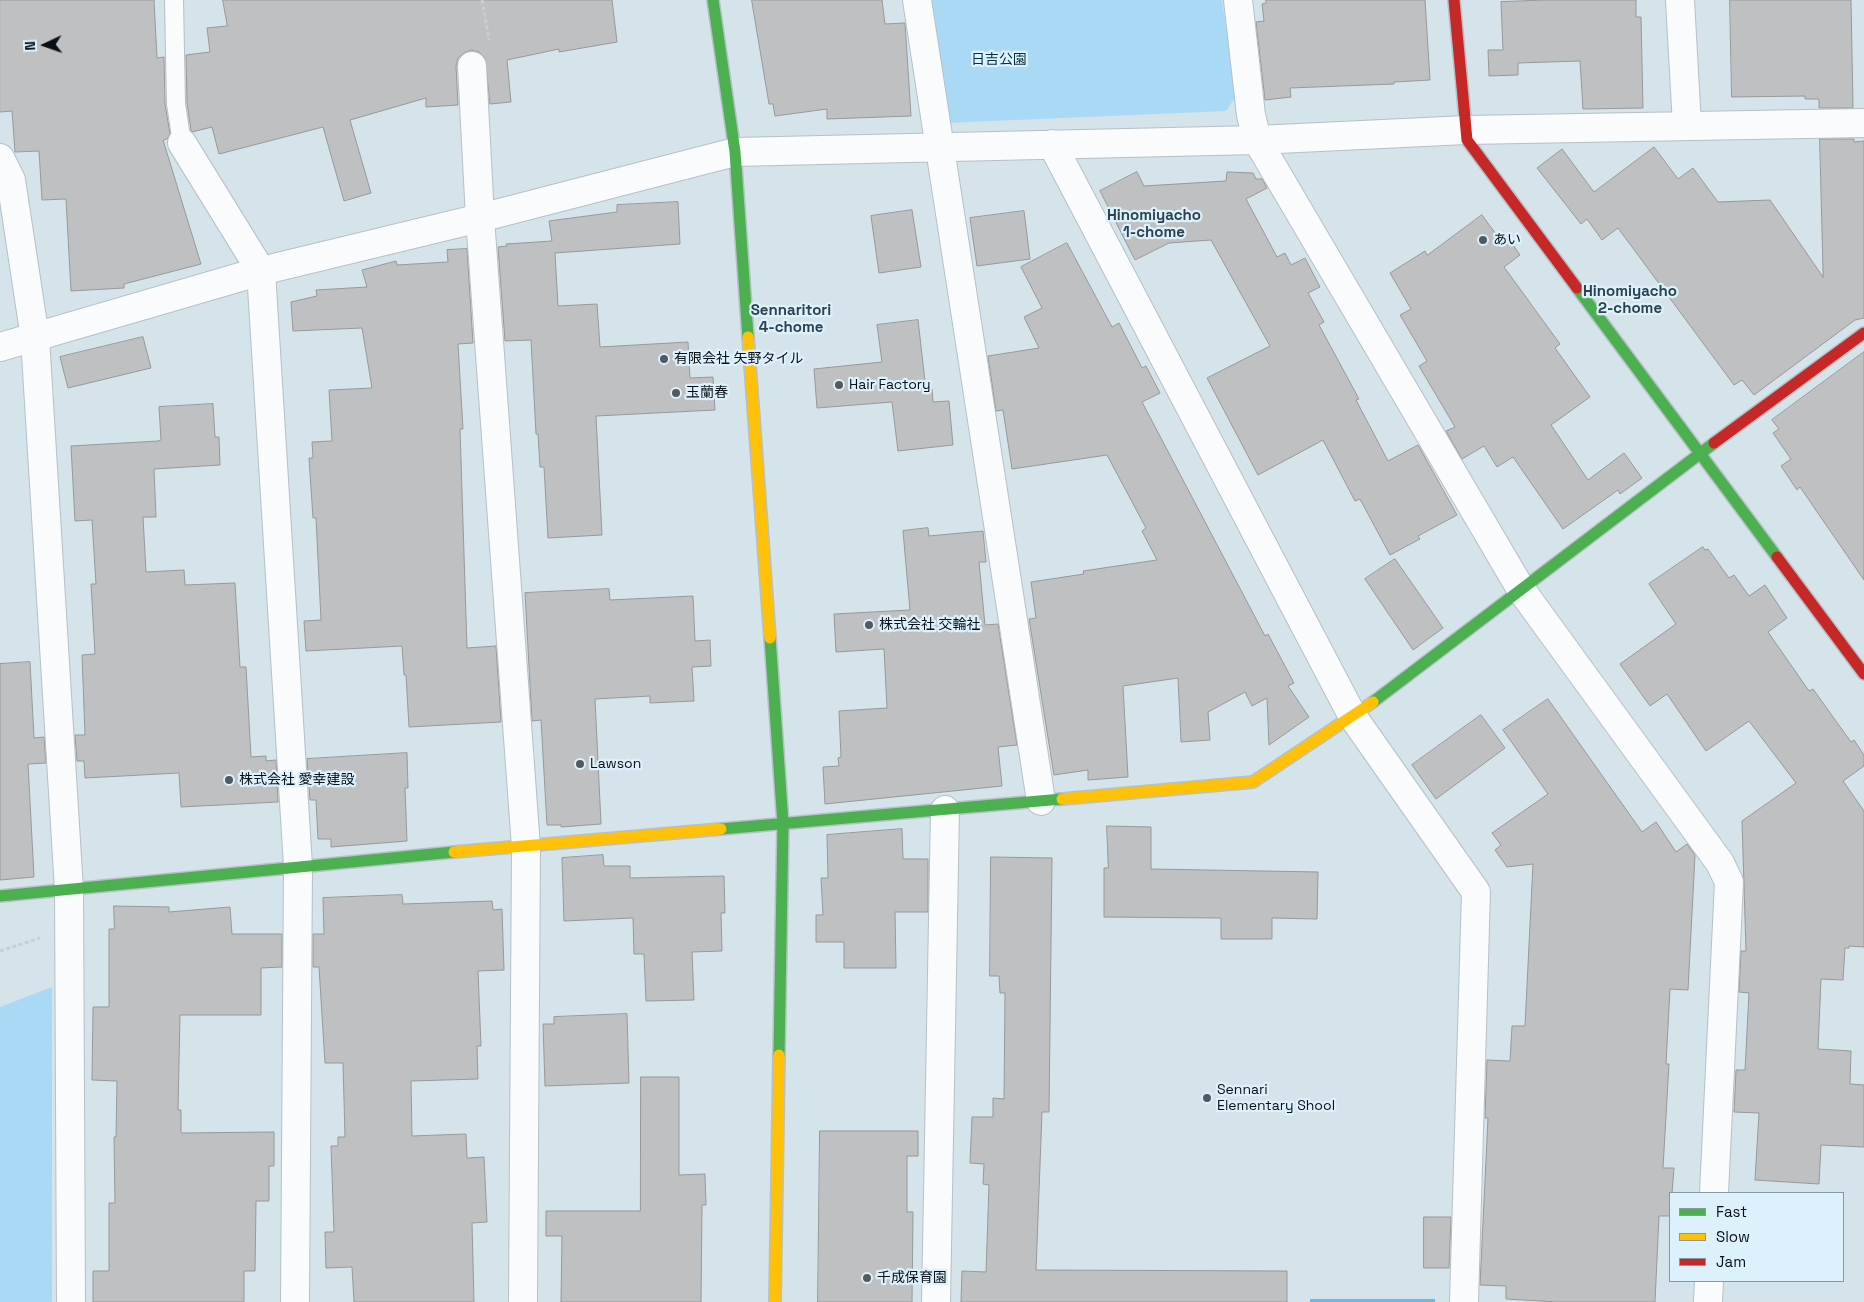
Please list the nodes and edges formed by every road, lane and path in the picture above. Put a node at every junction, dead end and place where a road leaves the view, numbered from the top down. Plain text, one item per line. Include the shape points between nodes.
1 (174, 0) edge
2 (482, 0) edge
3 (713, 0) edge
4 (917, 0) edge
5 (1238, 0) edge
6 (1454, 0) edge
7 (1680, 0) edge
8 (490, 43) dead end
9 (472, 66) dead end
10 (1864, 123) edge
11 (1687, 126) junction
12 (1466, 130) junction
13 (1257, 140) junction
14 (182, 143) joint
15 (1052, 144) junction
16 (940, 147) junction
17 (735, 152) junction
18 (0, 158) edge
19 (480, 218) junction
20 (262, 271) junction
21 (1864, 333) edge
22 (35, 338) junction
23 (0, 347) edge
24 (1699, 454) junction
25 (1522, 591) junction
26 (1864, 674) edge
27 (1353, 716) junction
28 (1040, 801) junction
29 (945, 810) junction
30 (783, 824) junction
31 (526, 847) junction
32 (298, 866) junction
33 (69, 890) junction
34 (0, 896) edge
35 (69, 928) junction
36 (0, 951) edge
37 (1714, 1192) edge
38 (1709, 1282) edge
39 (71, 1302) edge
40 (296, 1302) edge
41 (523, 1302) edge
42 (775, 1302) edge
43 (936, 1302) edge
44 (1464, 1302) edge
45 (1708, 1302) edge

1 - 14 lane via 176,104
2 - 8 path
3 - 17 street
4 - 16 street
5 - 13 street via 1251,115
6 - 12 street
7 - 11 street
9 - 19 street
10 - 11 street
11 - 12 street
12 - 13 street
12 - 24 street via 1467,140
13 - 15 street
13 - 25 street
14 - 20 street
15 - 16 street
15 - 27 street
16 - 17 street
16 - 28 street
17 - 19 street
17 - 30 street
18 - 22 street via 11,180
19 - 20 street
19 - 31 street
20 - 22 street
20 - 32 street
21 - 24 street
22 - 23 street
22 - 33 street
24 - 25 street
24 - 26 street
25 - 27 street
25 - 37 street via 1720,863 1729,882
27 - 28 street via 1253,782
27 - 44 street via 1476,892
28 - 29 street
29 - 30 street
29 - 43 street
30 - 31 street
30 - 42 street
31 - 32 street
31 - 41 street
32 - 33 street
32 - 40 street
33 - 34 street
33 - 35 street
35 - 36 path
35 - 39 street
38 - 45 street

